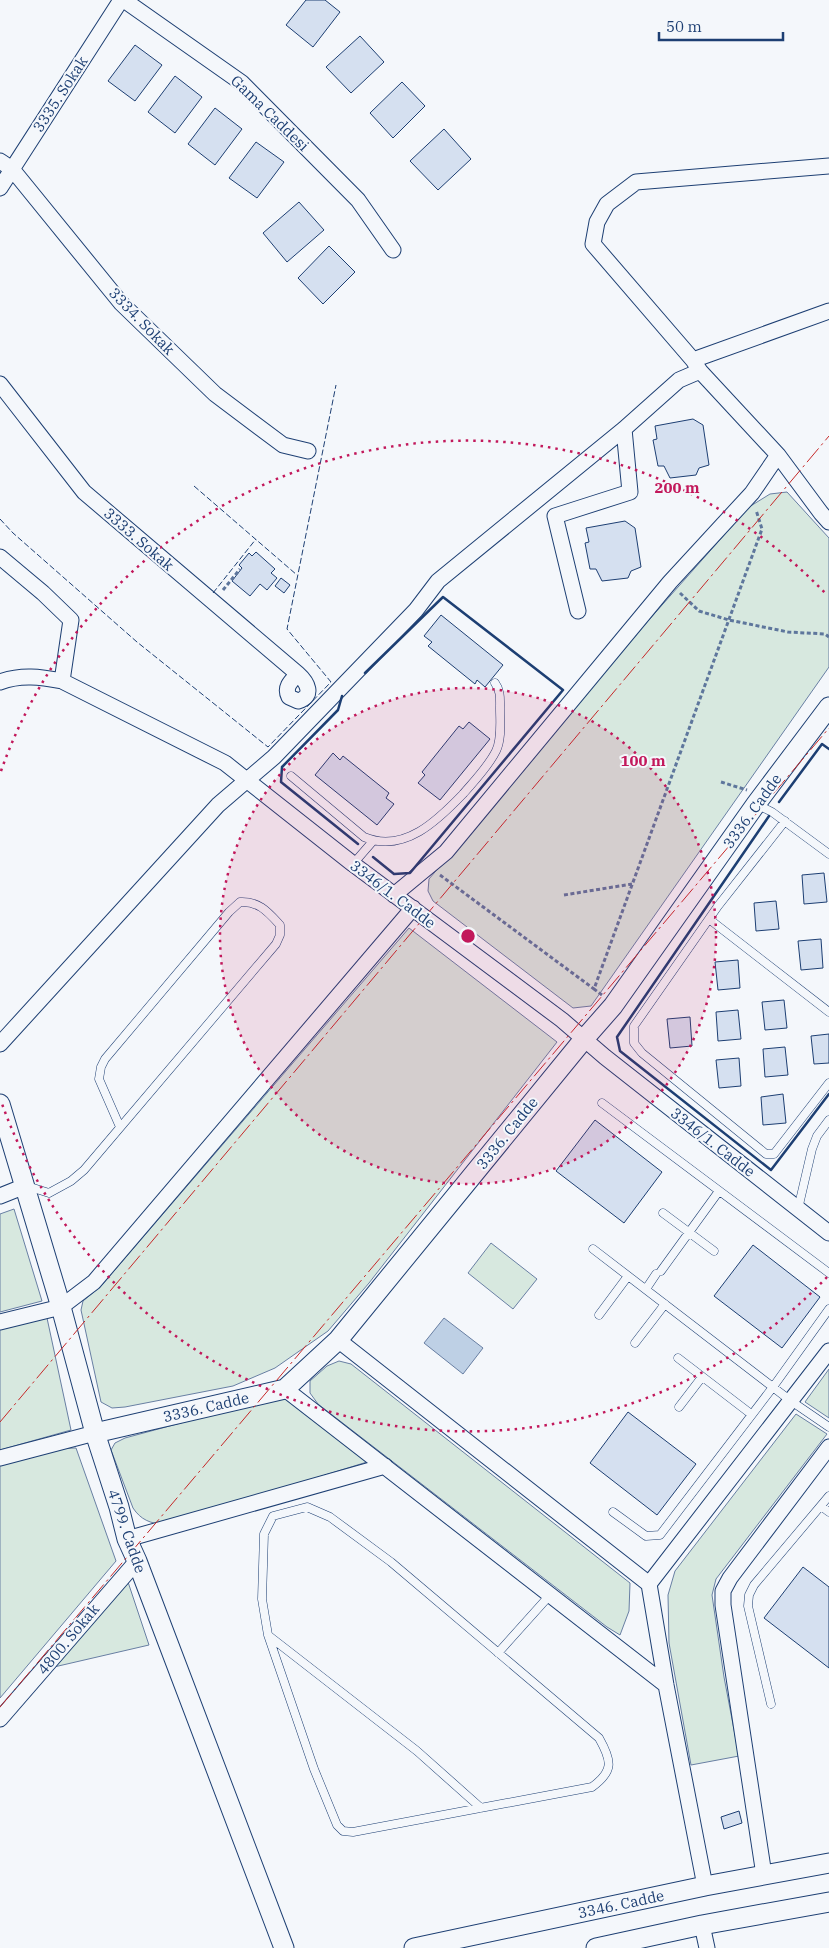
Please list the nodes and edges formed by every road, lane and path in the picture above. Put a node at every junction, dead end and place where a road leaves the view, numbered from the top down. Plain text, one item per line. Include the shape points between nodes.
1 (123, 0) edge
2 (6, 165) edge
3 (829, 166) edge
4 (829, 170) edge
5 (0, 188) edge
6 (393, 250) dead end
7 (829, 311) edge
8 (697, 365) junction
9 (0, 384) edge
10 (624, 429) junction
11 (308, 451) dead end
12 (778, 455) junction
13 (752, 493) junction
14 (829, 522) edge
15 (0, 557) edge
16 (240, 569) dead end
17 (670, 582) junction
18 (213, 602) junction
19 (578, 611) dead end
20 (728, 620) junction
21 (829, 637) edge
22 (298, 674) dead end
23 (62, 681) junction
24 (0, 682) edge
25 (496, 683) dead end
26 (829, 707) edge
27 (291, 776) dead end
28 (247, 779) junction
29 (722, 782) dead end
30 (760, 800) junction
31 (785, 821) junction
32 (373, 841) junction
33 (829, 854) edge
34 (353, 864) junction
35 (430, 867) junction
36 (632, 884) junction
37 (394, 895) junction
38 (564, 896) dead end
39 (413, 908) junction
40 (709, 919) junction
41 (594, 989) junction
42 (613, 1006) junction
43 (829, 1012) edge
44 (584, 1039) junction
45 (0, 1044) edge
46 (829, 1083) edge
47 (602, 1103) dead end
48 (0, 1104) edge
49 (829, 1120) edge
50 (120, 1127) junction
51 (25, 1186) junction
52 (720, 1191) junction
53 (0, 1196) edge
54 (798, 1209) junction
55 (663, 1213) dead end
56 (689, 1233) junction
57 (829, 1233) edge
58 (593, 1249) dead end
59 (714, 1252) dead end
60 (829, 1273) edge
61 (628, 1276) junction
62 (646, 1289) junction
63 (665, 1304) junction
64 (61, 1307) junction
65 (829, 1309) edge
66 (599, 1315) dead end
67 (0, 1322) edge
68 (338, 1340) junction
69 (635, 1343) dead end
70 (829, 1351) edge
71 (678, 1358) dead end
72 (702, 1377) junction
73 (773, 1387) junction
74 (285, 1389) junction
75 (791, 1401) junction
76 (680, 1407) dead end
77 (751, 1414) junction
78 (829, 1426) edge
79 (95, 1433) junction
80 (829, 1447) edge
81 (0, 1458) edge
82 (386, 1466) junction
83 (829, 1496) edge
84 (821, 1506) junction
85 (613, 1512) dead end
86 (829, 1512) edge
87 (127, 1539) junction
88 (137, 1561) junction
89 (649, 1584) junction
90 (550, 1595) junction
91 (268, 1635) junction
92 (498, 1653) junction
93 (666, 1685) junction
94 (771, 1704) dead end
95 (0, 1718) edge
96 (481, 1808) junction
97 (829, 1863) edge
98 (764, 1875) junction
99 (705, 1886) junction
100 (829, 1902) edge
101 (702, 1925) junction
102 (284, 1948) edge
103 (414, 1948) edge
104 (596, 1948) edge
105 (707, 1948) edge

1 - 2 street, 3335. Sokak
1 - 6 street, Gama Caddesi via 242,83 358,200
2 - 5 street, 3335. Sokak
2 - 11 street, 3334. Sokak via 121,303 215,394 284,446
3 - 4 street
3 - 8 street via 636,182 608,204 597,222 593,244
7 - 8 street
8 - 10 street
8 - 12 street
9 - 18 street, 3333. Sokak via 84,492
10 - 19 street via 630,492 555,516
10 - 28 street via 438,582 409,617 274,757
12 - 13 street
12 - 14 street
13 - 17 street
13 - 20 path via 762,528
15 - 23 street via 71,620
16 - 18 path
17 - 20 path via 700,610
17 - 35 street via 446,852
18 - 22 street, 3333. Sokak
20 - 21 path
20 - 36 path
23 - 24 street, 3346/1. Cadde via 21,676
23 - 28 street, 3346/1. Cadde via 225,763
25 - 32 lane via 500,689 497,749 480,775 430,826 391,842
26 - 30 street, 3336. Cadde
27 - 32 lane via 364,838
28 - 34 street, 3346/1. Cadde
28 - 45 street via 218,805
29 - 30 path
30 - 31 lane
30 - 42 street, 3336. Cadde
31 - 33 lane
31 - 40 lane
32 - 34 lane
34 - 37 street, 3346/1. Cadde
35 - 37 street
35 - 41 path
36 - 38 path
36 - 41 path
37 - 39 street, 3346/1. Cadde
39 - 44 street, 3346/1. Cadde
39 - 64 street via 94,1282
40 - 43 lane
40 - 46 lane via 634,1026 634,1043 642,1053 766,1154 774,1154
41 - 42 path
42 - 44 street, 3336. Cadde
44 - 54 street, 3346/1. Cadde
44 - 68 street, 3336. Cadde
47 - 52 lane
48 - 51 street, 4799. Cadde
49 - 54 lane via 812,1149
50 - 50 lane via 276,944 280,925 262,907 249,901 240,902 105,1059 99,1079
50 - 51 lane via 71,1182 49,1193
51 - 53 street
51 - 64 street, 4799. Cadde
52 - 56 lane
52 - 60 lane
54 - 57 street, 3346/1. Cadde
55 - 56 lane
56 - 59 lane
56 - 62 lane
58 - 61 lane
61 - 62 lane
61 - 66 lane
62 - 63 lane
63 - 69 lane
63 - 73 lane
64 - 67 street
64 - 79 street, 4799. Cadde
65 - 73 lane
68 - 74 street, 3336. Cadde
68 - 89 street
70 - 75 street
71 - 72 lane
72 - 76 lane
72 - 77 lane
73 - 75 lane
73 - 77 lane
74 - 79 street, 3336. Cadde
74 - 82 street
75 - 78 lane
75 - 89 street
77 - 85 lane via 660,1535 646,1536
79 - 81 street
79 - 87 street, 4799. Cadde
80 - 98 street via 723,1591
82 - 87 street
82 - 90 street
83 - 84 lane
84 - 86 lane
84 - 94 lane via 749,1595 749,1612
87 - 88 street, 4799. Cadde
88 - 95 street, 4800. Sokak
88 - 102 street, 4799. Cadde
89 - 93 street
90 - 92 lane
90 - 93 street
91 - 92 lane via 262,1599 264,1534 274,1516 307,1507 330,1516 383,1556
91 - 96 lane via 417,1751
91 - 96 lane via 314,1769 337,1825 343,1831 353,1832
92 - 96 lane via 600,1738 608,1755 608,1769 604,1778 592,1788
93 - 99 street
97 - 98 street, 3346. Cadde
98 - 99 street, 3346. Cadde
99 - 103 street, 3346. Cadde
100 - 101 street
101 - 104 street
101 - 105 street

